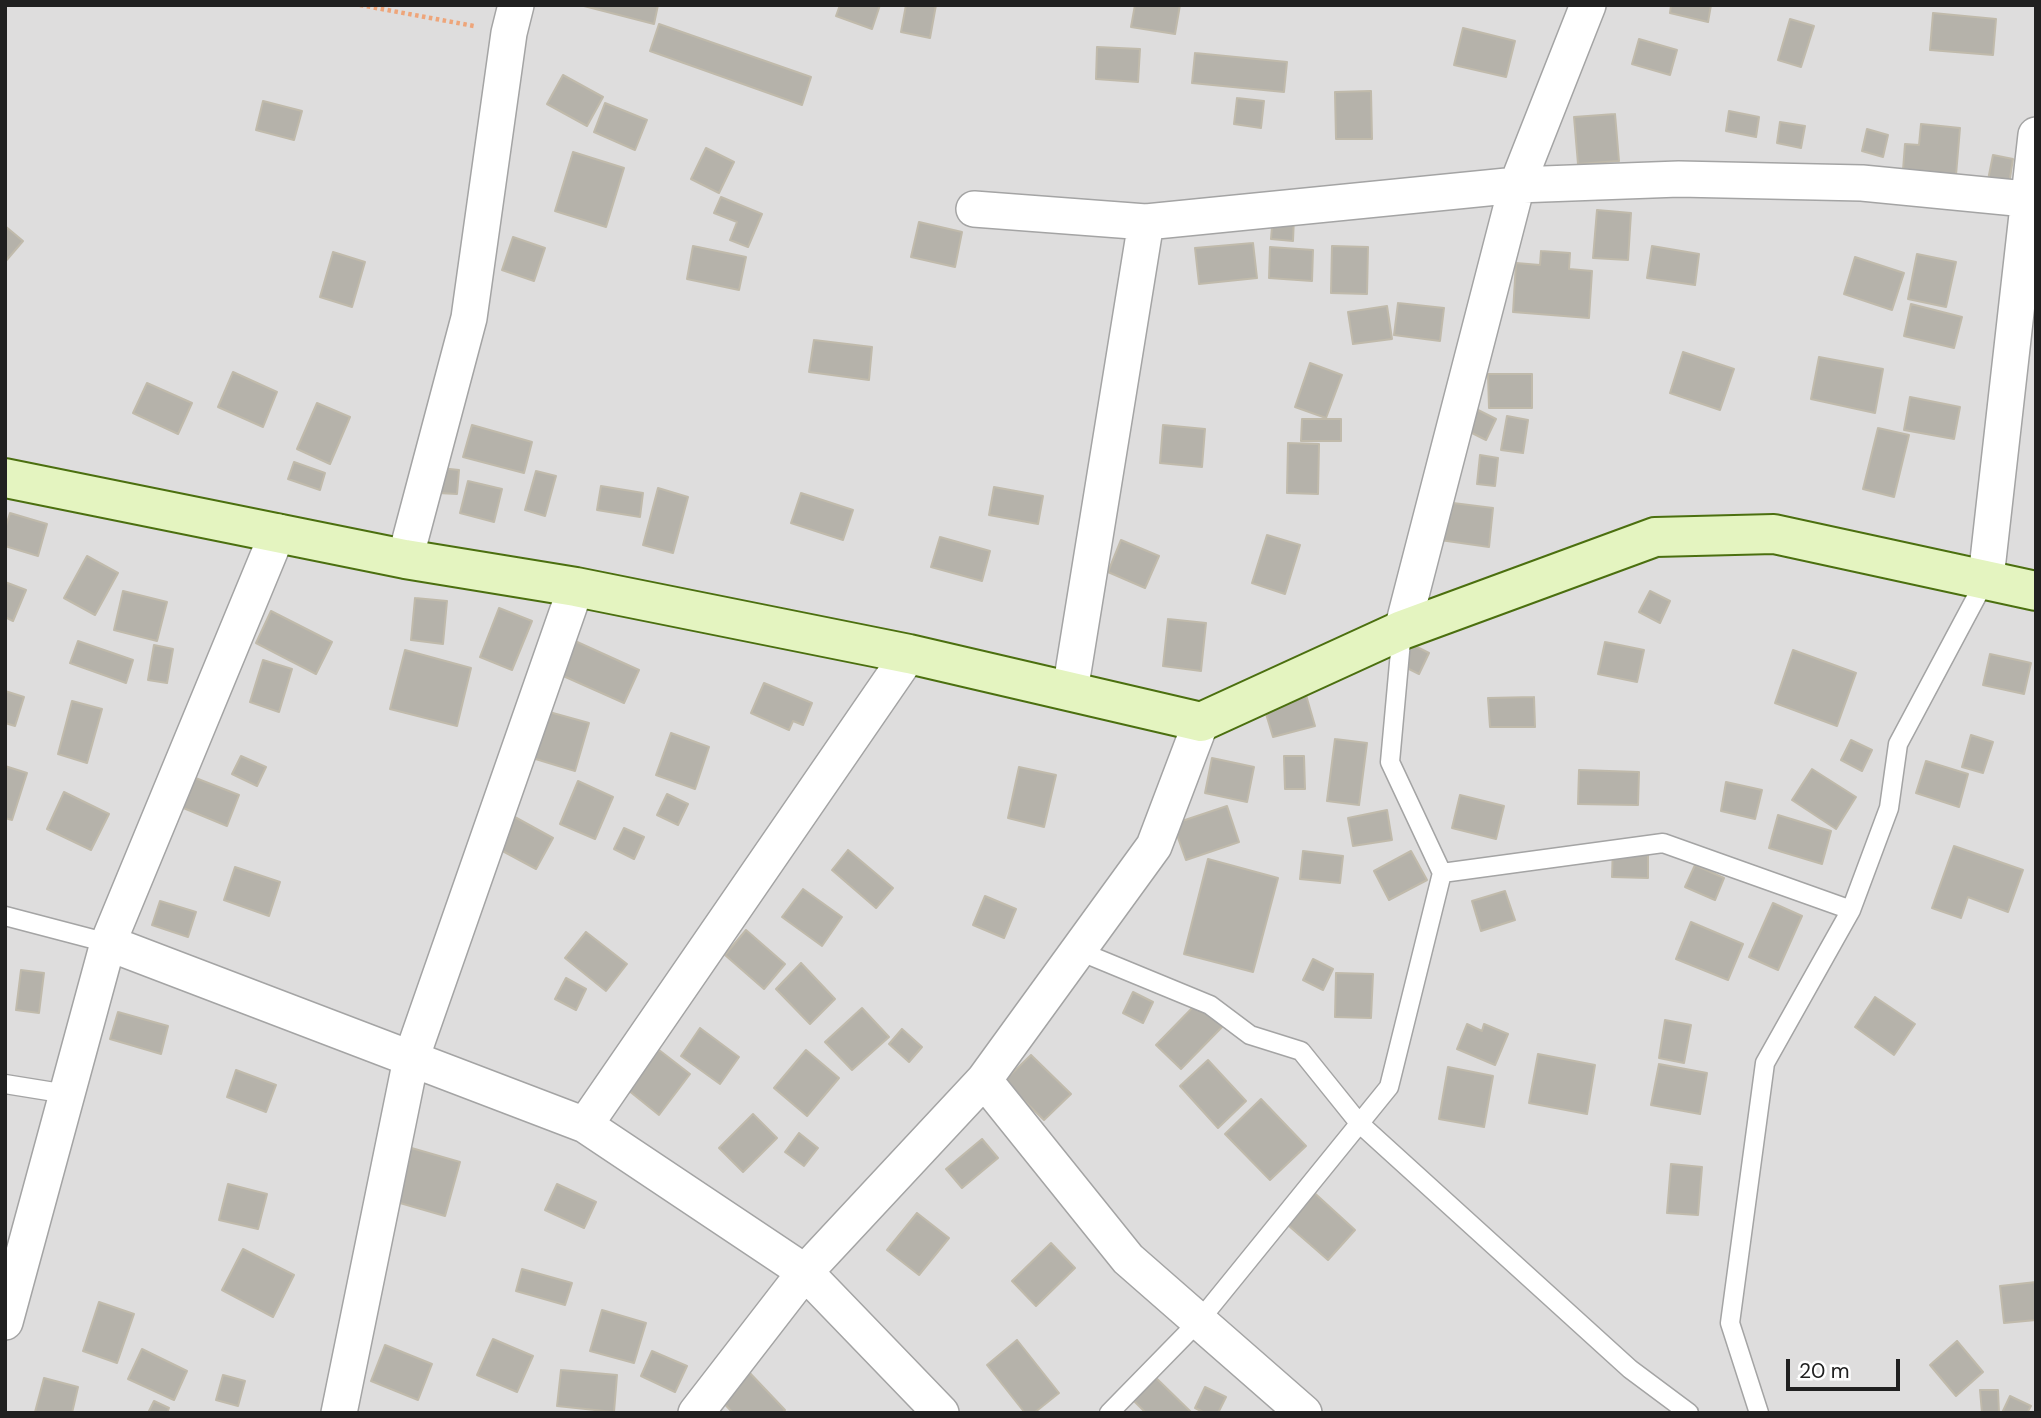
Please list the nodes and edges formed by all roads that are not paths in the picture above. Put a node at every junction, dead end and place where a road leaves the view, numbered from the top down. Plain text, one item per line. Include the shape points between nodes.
1 (1588, 5) edge
2 (513, 19) edge
3 (2036, 135) edge
4 (1517, 185) junction
5 (2032, 199) edge
6 (974, 209) dead end
7 (1146, 222) junction
8 (5, 478) edge
9 (278, 532) junction
10 (405, 559) junction
11 (1986, 578) junction
12 (576, 587) junction
13 (2036, 591) edge
14 (1402, 630) junction
15 (909, 654) junction
16 (1070, 691) junction
17 (1201, 722) junction
18 (1442, 873) junction
19 (1851, 910) junction
20 (5, 916) edge
21 (108, 943) junction
22 (1079, 951) junction
23 (411, 1059) junction
24 (984, 1080) junction
25 (5, 1084) edge
26 (67, 1094) junction
27 (1359, 1123) junction
28 (585, 1125) junction
29 (805, 1272) junction
30 (1199, 1321) junction
31 (5, 1322) edge
32 (339, 1413) edge
33 (696, 1413) edge
34 (941, 1413) edge
35 (1109, 1413) edge
36 (1304, 1413) edge
37 (1689, 1413) edge
38 (1759, 1413) edge

1 - 4 street
2 - 10 street via 469,318
3 - 5 street
4 - 5 street via 1679,179 1862,183
4 - 7 street
4 - 14 street
5 - 11 street
6 - 7 street
7 - 16 street
8 - 9 street
9 - 10 street
9 - 21 street
10 - 12 street
11 - 13 street
11 - 14 street via 1774,534 1655,537
11 - 19 lane via 1898,744 1889,808
12 - 15 street
12 - 23 street
14 - 17 street
14 - 18 lane via 1390,762
15 - 16 street
15 - 28 street
16 - 17 street
17 - 22 street via 1154,846
18 - 19 lane via 1663,843
18 - 27 lane via 1389,1087
19 - 38 lane via 1765,1063 1730,1323
20 - 21 lane
21 - 23 street
21 - 26 street
22 - 24 street
22 - 27 lane via 1210,1005 1250,1035 1301,1051
23 - 28 street
23 - 32 street
24 - 29 street
24 - 30 street via 1128,1259
25 - 26 lane
26 - 31 street
27 - 30 lane
27 - 37 lane via 1630,1369
28 - 29 street
29 - 33 street
29 - 34 street
30 - 35 lane
30 - 36 street

